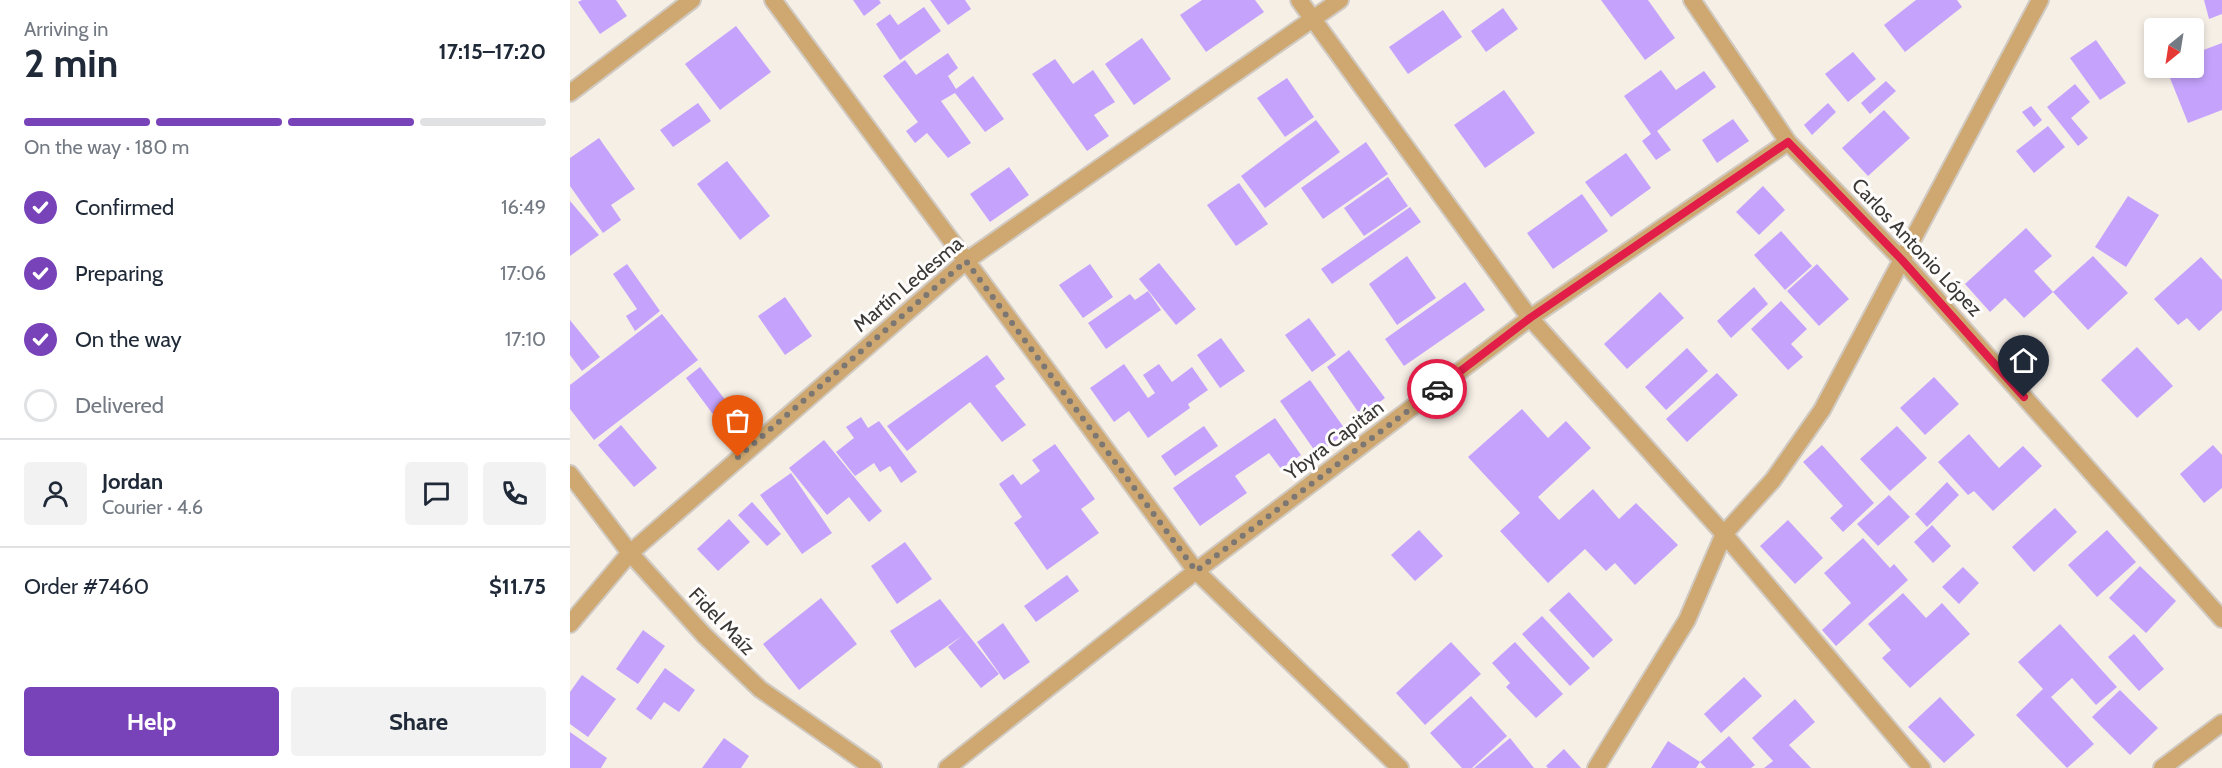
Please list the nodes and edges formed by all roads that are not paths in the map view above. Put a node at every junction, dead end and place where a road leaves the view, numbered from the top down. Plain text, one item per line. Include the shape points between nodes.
1 (692, 0) edge
2 (773, 0) edge
3 (1299, 0) edge
4 (1340, 0) edge
5 (1692, 0) edge
6 (2040, 0) edge
7 (1313, 19) junction
8 (570, 93) edge
9 (1788, 142) junction
10 (1902, 260) junction
11 (966, 261) junction
12 (1530, 318) junction
13 (570, 474) edge
14 (1724, 534) junction
15 (630, 553) junction
16 (1196, 571) junction
17 (2222, 620) edge
18 (570, 624) edge
19 (2222, 723) edge
20 (873, 768) edge
21 (947, 768) edge
22 (1400, 768) edge
23 (1596, 768) edge
24 (1922, 768) edge
25 (2162, 768) edge

1 - 8 street
2 - 11 street
3 - 7 street
4 - 7 street, Martín Ledesma
5 - 9 street, Carlos Antonio López
6 - 10 street
7 - 11 street, Martín Ledesma
7 - 12 street
9 - 10 street, Carlos Antonio López
9 - 12 street, Ybyra Capitán
10 - 14 street via 1822,410 1773,480
10 - 17 street, Carlos Antonio López
11 - 15 street, Martín Ledesma
11 - 16 street
12 - 14 street
12 - 16 street, Ybyra Capitán
13 - 15 street, Fidel Maíz
14 - 23 street via 1687,620
14 - 24 street
15 - 18 street, Martín Ledesma
15 - 20 street, Fidel Maíz via 704,635 760,689
16 - 21 street, Ybyra Capitán
16 - 22 street
19 - 25 street

